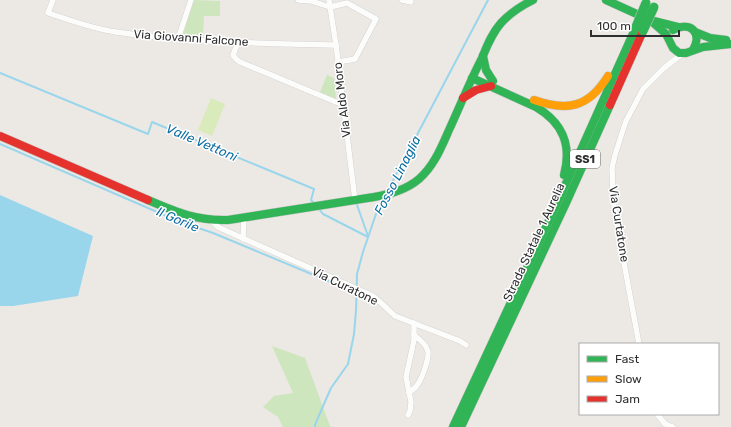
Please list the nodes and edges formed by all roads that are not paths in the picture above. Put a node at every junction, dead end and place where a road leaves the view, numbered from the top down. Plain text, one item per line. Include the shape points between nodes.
1 (53, 0) edge
2 (191, 0) edge
3 (298, 0) edge
4 (329, 0) edge
5 (402, 0) edge
6 (533, 0) edge
7 (606, 0) edge
8 (411, 2) dead end
9 (651, 2) edge
10 (330, 7) junction
11 (650, 20) junction
12 (678, 27) junction
13 (639, 29) junction
14 (695, 32) junction
15 (178, 39) junction
16 (669, 39) junction
17 (731, 39) edge
18 (238, 42) junction
19 (731, 44) edge
20 (336, 45) junction
21 (693, 50) junction
22 (682, 54) junction
23 (482, 56) junction
24 (338, 62) junction
25 (617, 68) junction
26 (474, 75) junction
27 (492, 84) junction
28 (463, 98) junction
29 (343, 105) junction
30 (0, 136) edge
31 (559, 199) junction
32 (355, 200) junction
33 (244, 218) junction
34 (211, 220) junction
35 (243, 239) junction
36 (414, 323) junction
37 (414, 335) junction
38 (640, 343) edge
39 (466, 345) dead end
40 (409, 393) junction
41 (408, 415) dead end
42 (658, 415) edge
43 (453, 427) edge
44 (461, 427) edge
45 (673, 427) edge

1 - 15 street, Via Giovanni Falcone via 48,13 89,26 115,32
2 - 15 street
3 - 10 street
4 - 10 street, Via Aldo Moro
5 - 8 street
6 - 23 main road via 502,21
7 - 11 main road
9 - 13 main road, Strada Statale 1 Aurelia / SS1, bridge
10 - 20 street, Via Aldo Moro
10 - 24 street via 348,3 376,20 355,59
11 - 12 main road
11 - 16 main road
12 - 14 main road via 688,27
12 - 16 main road via 672,31
13 - 25 main road, Strada Statale 1 Aurelia / SS1
13 - 44 main road, Strada Statale 1 Aurelia / SS1 via 566,203
14 - 17 main road via 719,40
14 - 21 main road via 697,43
15 - 18 street, Via Giovanni Falcone
16 - 22 main road via 673,49
18 - 20 street, Via Giovanni Falcone
18 - 29 street via 233,55 240,62
19 - 21 main road
20 - 24 street, Via Aldo Moro
21 - 22 main road
22 - 38 street, Via Curtatone via 643,89 622,133 612,168 612,198
23 - 26 main road
23 - 27 main road
24 - 29 street, Via Aldo Moro
25 - 27 main road via 590,98 568,107 541,103
25 - 31 main road, Strada Statale 1 Aurelia / SS1
26 - 27 main road
26 - 28 main road
27 - 28 main road via 477,89
27 - 31 main road via 541,109 558,125 565,139 568,158 557,192
28 - 32 main road via 440,153 428,170 414,183 401,190
29 - 32 street, Via Aldo Moro
30 - 34 main road via 180,214
31 - 43 main road, Strada Statale 1 Aurelia / SS1
32 - 33 main road
33 - 34 main road
33 - 35 street
34 - 35 street, Via Curatone via 218,227
35 - 36 street, Via Curatone via 366,293 376,298 395,316
36 - 37 street
36 - 39 street, Via Curatone
37 - 40 street via 406,377
37 - 40 street via 427,349 428,356 421,379
40 - 41 street via 411,407
42 - 45 street via 665,424

